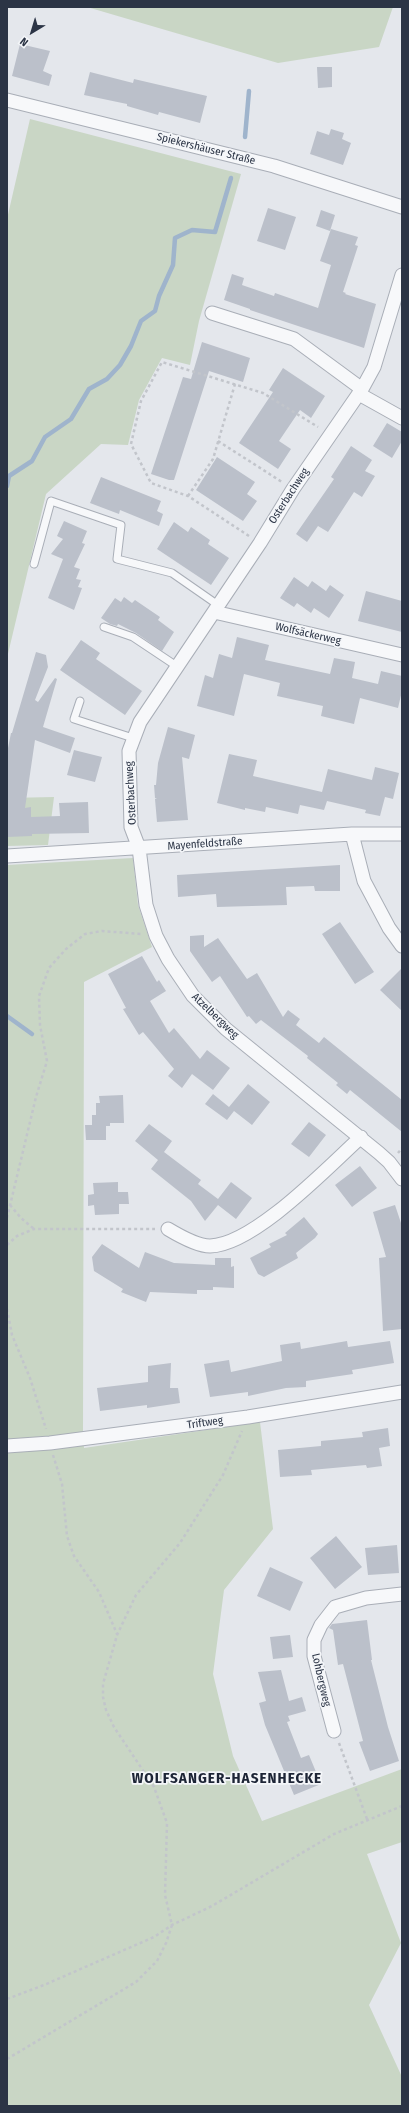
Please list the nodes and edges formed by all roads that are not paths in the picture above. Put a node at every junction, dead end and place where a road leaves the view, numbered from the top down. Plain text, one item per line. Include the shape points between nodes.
1 (7, 100) edge
2 (402, 207) edge
3 (402, 275) edge
4 (212, 313) dead end
5 (360, 391) junction
6 (402, 418) edge
7 (34, 564) dead end
8 (216, 609) junction
9 (104, 628) dead end
10 (402, 655) edge
11 (178, 667) junction
12 (80, 701) dead end
13 (133, 738) junction
14 (352, 834) junction
15 (402, 834) edge
16 (139, 848) junction
17 (7, 856) edge
18 (402, 946) edge
19 (361, 1137) junction
20 (402, 1179) edge
21 (168, 1229) road end
22 (402, 1392) edge
23 (7, 1446) edge
24 (402, 1594) edge
25 (334, 1731) road end

1 - 2 street, Spiekershäuser Straße via 274,166
3 - 5 street, Osterbachweg via 374,367
4 - 5 street via 294,339
5 - 6 street
5 - 8 street, Osterbachweg via 329,434
7 - 8 lane via 51,501 121,525 117,559 172,573
8 - 10 street, Wolfsäckerweg
8 - 11 street, Osterbachweg
9 - 11 lane via 133,637
11 - 13 street, Osterbachweg via 140,722
12 - 13 lane via 74,719
13 - 16 street, Osterbachweg via 129,751 131,827
14 - 15 street, Mayenfeldstraße
14 - 16 street, Mayenfeldstraße
14 - 18 street via 364,881 389,928
16 - 17 street, Mayenfeldstraße
16 - 19 street, Atzelbergweg via 146,906 156,936 193,996 226,1029
19 - 20 street, Atzelbergweg via 389,1162
19 - 21 street via 272,1217 239,1238 209,1246 184,1238
22 - 23 street, Triftweg via 248,1417 50,1443
24 - 25 street, Lohbergweg via 366,1598 335,1606 321,1625 314,1640 314,1656

